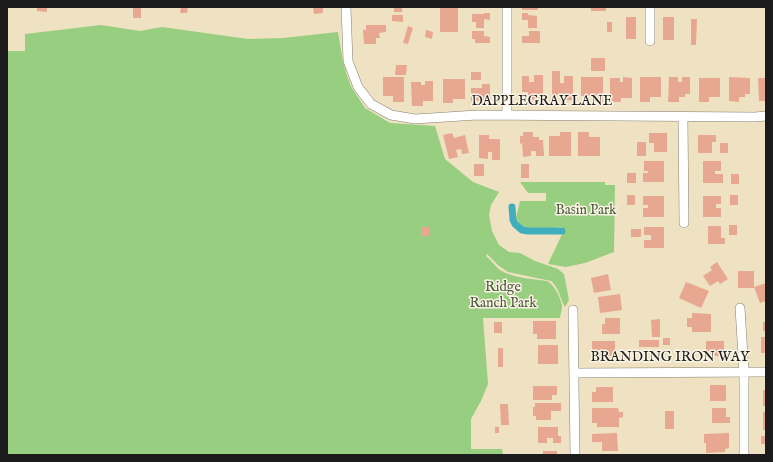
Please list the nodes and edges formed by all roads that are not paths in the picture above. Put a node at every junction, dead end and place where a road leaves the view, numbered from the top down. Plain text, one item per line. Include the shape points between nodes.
1 (346, 7) edge
2 (507, 7) edge
3 (650, 7) edge
4 (650, 41) dead end
5 (507, 116) junction
6 (766, 116) edge
7 (683, 117) junction
8 (684, 223) dead end
9 (740, 308) dead end
10 (573, 310) dead end
11 (744, 372) junction
12 (766, 372) edge
13 (574, 373) junction
14 (575, 455) edge
15 (744, 455) edge

1 - 5 street, DAPPLEGRAY LANE via 348,61 358,87 371,104 391,115 415,119
2 - 5 street
3 - 4 street
5 - 7 street, DAPPLEGRAY LANE
6 - 7 street, DAPPLEGRAY LANE
7 - 8 street
9 - 11 street
10 - 13 street
11 - 12 street, BRANDING IRON WAY
11 - 13 street, BRANDING IRON WAY
11 - 15 street
13 - 14 street

